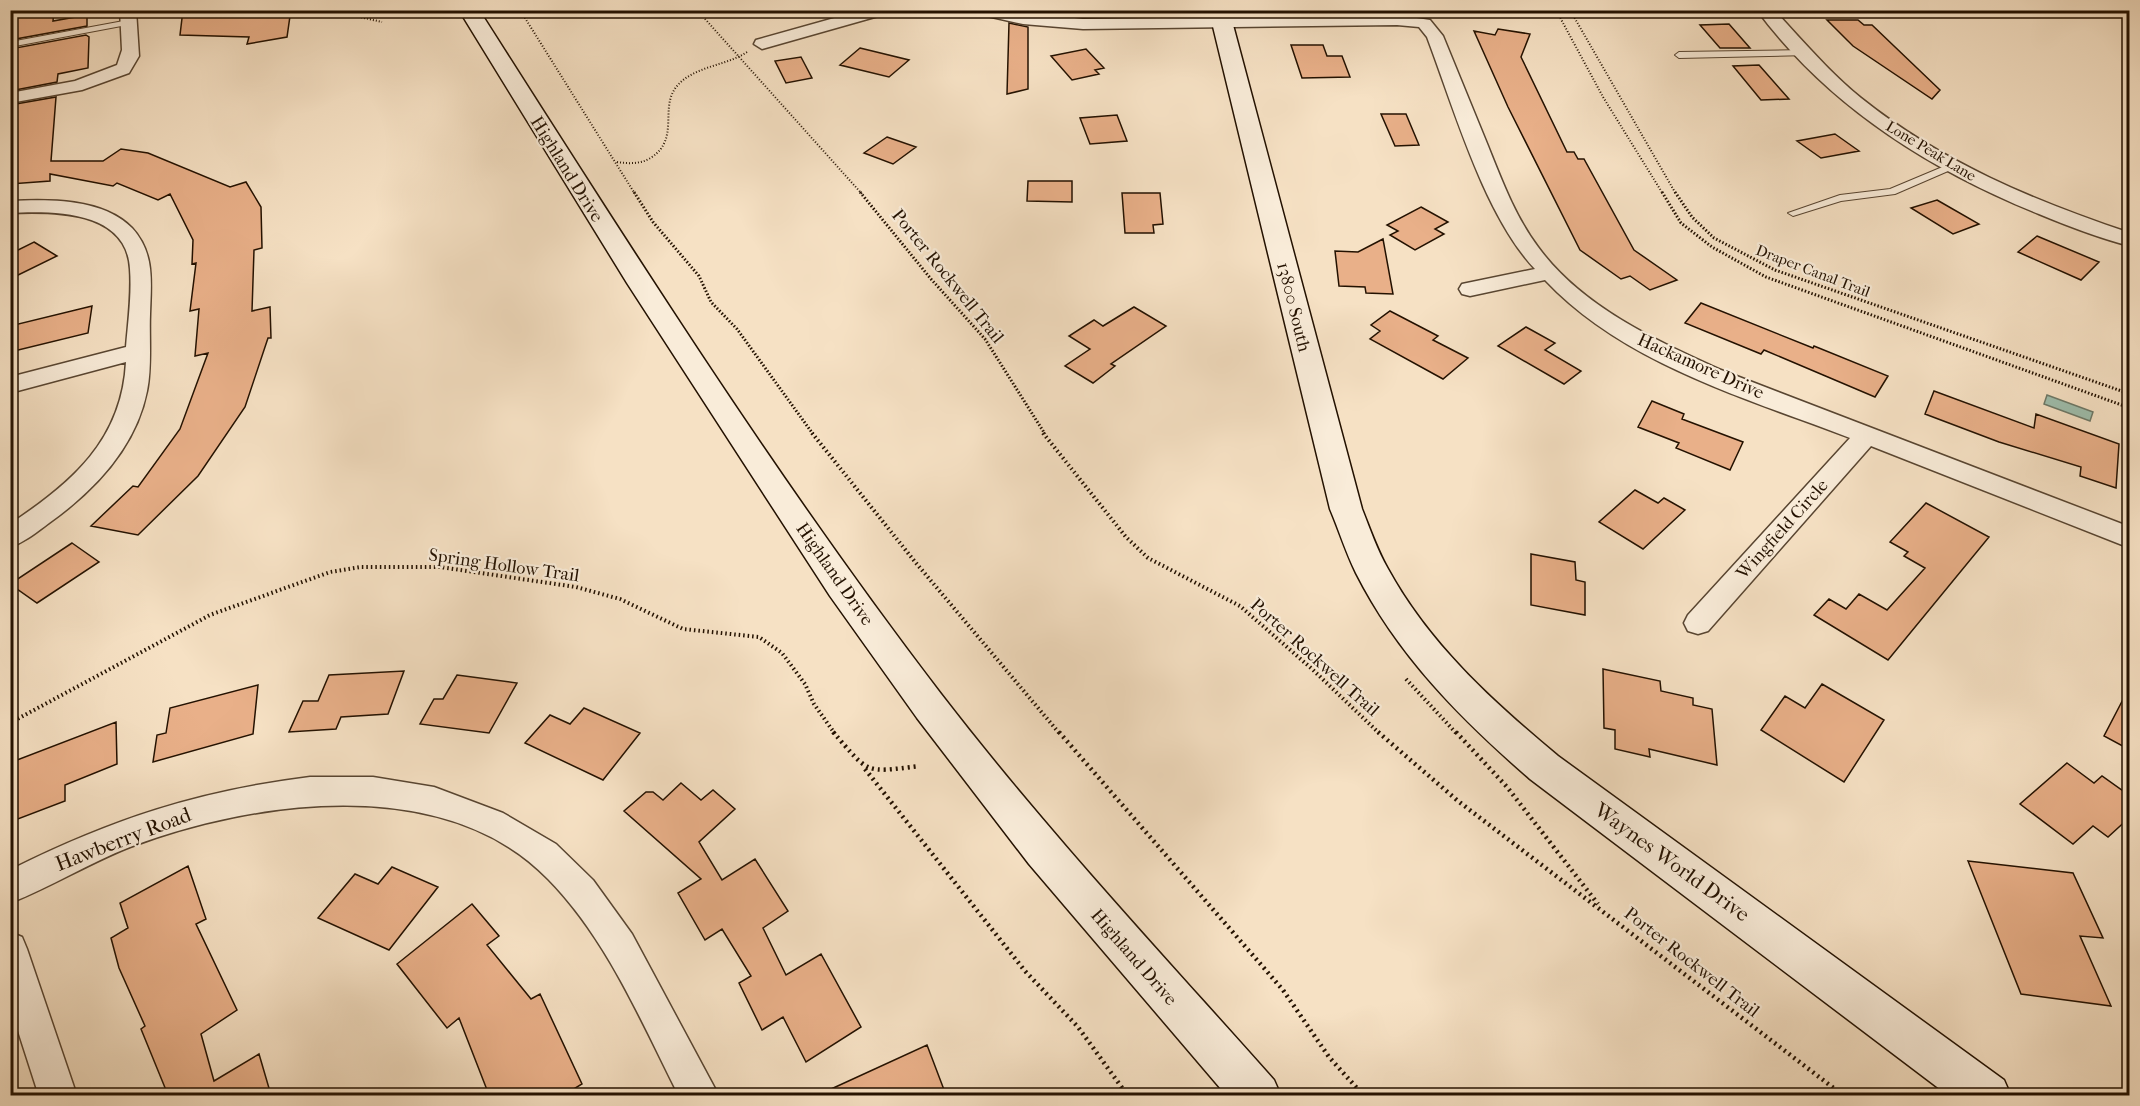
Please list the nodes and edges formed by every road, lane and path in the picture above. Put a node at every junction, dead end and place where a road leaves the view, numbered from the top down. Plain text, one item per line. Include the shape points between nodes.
1 (329, 10) edge
2 (470, 10) edge
3 (520, 10) edge
4 (697, 10) edge
5 (883, 10) edge
6 (980, 10) edge
7 (1556, 10) edge
8 (1570, 10) edge
9 (1765, 10) edge
10 (129, 16) edge
11 (1221, 17) edge
12 (382, 22) dead end
13 (762, 44) dead end
14 (10, 45) edge
15 (1805, 53) junction
16 (1679, 55) dead end
17 (739, 59) junction
18 (10, 98) edge
19 (616, 162) junction
20 (1952, 166) junction
21 (10, 207) edge
22 (1793, 213) dead end
23 (2130, 240) edge
24 (1548, 273) junction
25 (1470, 289) dead end
26 (137, 352) junction
27 (10, 385) edge
28 (2130, 394) edge
29 (2130, 408) edge
30 (1867, 435) junction
31 (10, 537) edge
32 (2130, 538) edge
33 (1385, 598) joint
34 (1698, 623) dead end
35 (1406, 679) dead end
36 (10, 723) edge
37 (919, 766) dead end
38 (865, 768) junction
39 (10, 887) edge
40 (1602, 909) junction
41 (10, 950) edge
42 (58, 1095) edge
43 (700, 1095) edge
44 (1128, 1095) edge
45 (1258, 1095) edge
46 (1364, 1095) edge
47 (1844, 1095) edge
48 (1988, 1095) edge

1 - 12 path
2 - 45 main road, Highland Drive via 633,274 842,587 1043,850
3 - 19 path
4 - 17 path, Porter Rockwell Trail
5 - 13 street
6 - 11 street via 1063,23
7 - 29 path via 1666,202 1681,223 1712,247 1766,277
8 - 28 path, Draper Canal Trail via 1670,186 1692,217 1714,238 1775,270
9 - 15 street, Lone Peak Lane
10 - 14 lane
10 - 18 street via 130,59 121,72
11 - 24 street, Hackamore Drive via 1424,23 1435,36 1506,217
11 - 33 main road, 13800 South via 1346,510 1361,553
15 - 16 lane
15 - 20 street, Lone Peak Lane via 1870,114
17 - 19 path via 695,74 677,85 672,92 669,138 662,150 645,161
17 - 40 path, Porter Rockwell Trail via 876,210 985,339 1038,426 1126,537 1148,558 1240,606 1458,801
19 - 46 path via 653,222 699,276 711,302 737,329 816,438 916,564 1283,990 1329,1057
20 - 22 lane via 1892,192 1840,198
20 - 23 street, Lone Peak Lane via 2045,209
21 - 26 street via 77,210 104,218 124,230 139,253 141,267
24 - 25 street
24 - 30 street, Hackamore Drive via 1607,319 1652,347
26 - 27 street
26 - 31 street via 132,408 110,451 61,500
30 - 32 street, Hackamore Drive
30 - 34 street, Wingfield Circle
33 - 48 main road, Waynes World Drive via 1438,668 1509,740
35 - 40 path via 1507,787
36 - 38 path, Spring Hollow Trail via 210,615 244,601 343,569 440,567 576,587 620,599 682,629 759,637 782,653 806,684 833,732
37 - 38 path via 881,771
38 - 44 path, Spring Hollow Trail via 1024,971 1078,1027
39 - 43 street, Hawberry Road via 131,832 227,804 311,792 388,793 453,807 509,831 559,867 580,889 615,940
40 - 47 path, Porter Rockwell Trail
41 - 42 street

